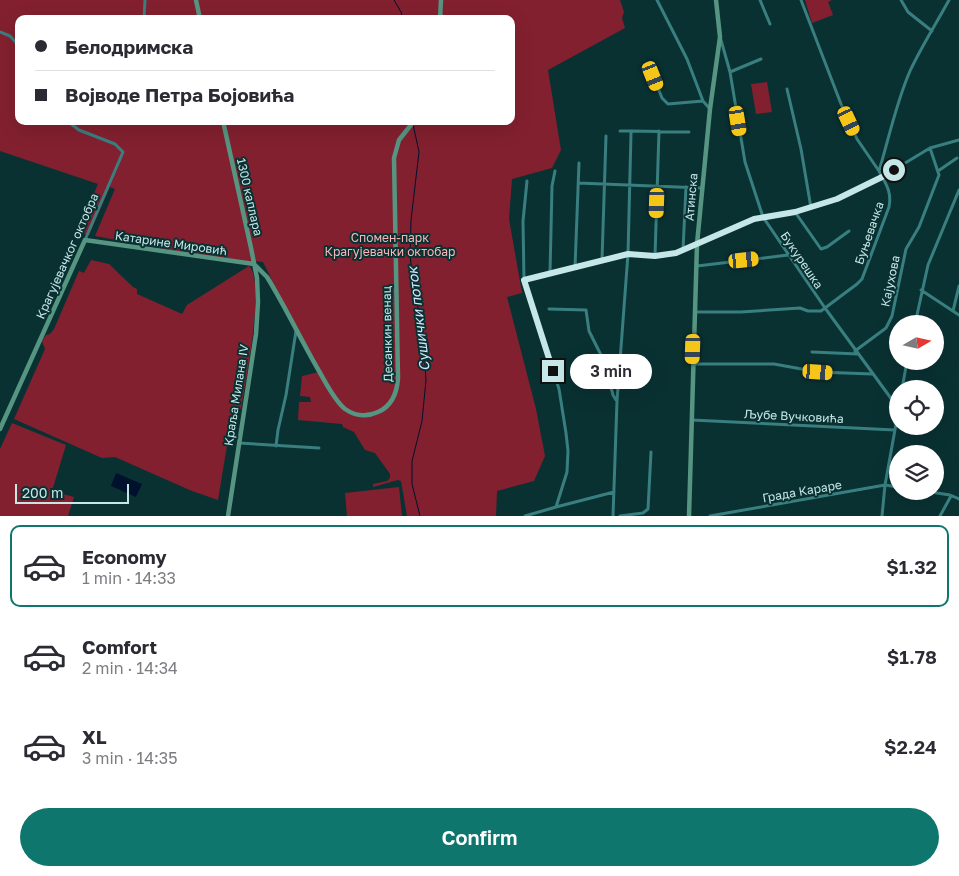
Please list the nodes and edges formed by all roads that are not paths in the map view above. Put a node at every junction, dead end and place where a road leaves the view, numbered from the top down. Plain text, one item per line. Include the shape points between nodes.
1 (145, 0) edge
2 (196, 0) edge
3 (441, 0) edge
4 (657, 0) edge
5 (716, 0) edge
6 (760, 0) edge
7 (801, 0) edge
8 (900, 0) edge
9 (949, 0) edge
10 (144, 15) edge
11 (199, 15) edge
12 (440, 15) edge
13 (770, 24) dead end
14 (932, 31) junction
15 (0, 32) edge
16 (720, 37) junction
17 (15, 42) edge
18 (725, 52) junction
19 (716, 57) junction
20 (762, 59) dead end
21 (730, 72) junction
22 (653, 76) dead end
23 (787, 89) dead end
24 (704, 101) junction
25 (710, 109) junction
26 (72, 125) edge
27 (223, 125) edge
28 (410, 125) edge
29 (620, 131) dead end
30 (631, 131) junction
31 (659, 131) junction
32 (689, 132) dead end
33 (606, 136) dead end
34 (959, 140) edge
35 (930, 148) junction
36 (957, 158) dead end
37 (579, 163) dead end
38 (555, 171) dead end
39 (879, 171) junction
40 (938, 171) junction
41 (882, 177) junction
42 (527, 181) dead end
43 (578, 182) junction
44 (604, 183) junction
45 (630, 184) junction
46 (658, 186) junction
47 (686, 187) junction
48 (702, 188) junction
49 (959, 190) edge
50 (811, 208) junction
51 (795, 212) junction
52 (762, 217) junction
53 (849, 231) dead end
54 (85, 240) junction
55 (697, 244) junction
56 (683, 250) junction
57 (628, 254) junction
58 (788, 255) junction
59 (655, 256) junction
60 (602, 260) junction
61 (254, 264) junction
62 (697, 266) junction
63 (575, 267) junction
64 (550, 273) junction
65 (264, 274) junction
66 (257, 278) junction
67 (524, 280) junction
68 (959, 286) edge
69 (922, 290) junction
70 (825, 308) junction
71 (549, 309) dead end
72 (953, 311) junction
73 (695, 312) junction
74 (917, 315) edge
75 (959, 315) edge
76 (296, 331) junction
77 (812, 352) dead end
78 (856, 352) junction
79 (693, 364) junction
80 (872, 374) junction
81 (619, 379) junction
82 (609, 380) junction
83 (889, 396) edge
84 (617, 401) junction
85 (692, 420) junction
86 (0, 429) edge
87 (889, 430) edge
88 (894, 435) edge
89 (239, 443) junction
90 (276, 446) junction
91 (319, 448) dead end
92 (650, 452) dead end
93 (885, 485) junction
94 (889, 486) edge
95 (614, 492) junction
96 (944, 495) edge
97 (951, 496) junction
98 (959, 499) edge
99 (556, 507) junction
100 (228, 516) edge
101 (524, 516) edge
102 (614, 516) edge
103 (620, 516) edge
104 (689, 516) edge
105 (710, 516) edge
106 (882, 516) edge
107 (940, 516) edge

1 - 10 street
2 - 11 street
3 - 12 street
4 - 24 street via 687,58
5 - 16 street, Атинска
6 - 13 street
7 - 39 street, Буњевачка via 841,104 857,139
8 - 14 street via 908,12
9 - 14 street
14 - 39 street via 910,72
15 - 17 street
16 - 18 street, Букурешка
16 - 19 street, Атинска
18 - 19 street
18 - 21 street, Букурешка
19 - 25 street, Атинска
20 - 21 street
21 - 52 street, Букурешка via 745,162
22 - 24 street via 666,104
23 - 50 street
24 - 25 street
25 - 48 street, Атинска
26 - 54 street, Крагујевачког октобра via 115,144 124,153
27 - 61 street, 1300 каплара
28 - 76 street, Десанкин венац via 398,143 393,163 398,378 393,400 383,410 371,414 359,415 347,410 333,394
29 - 30 street
30 - 31 street
30 - 45 street
31 - 32 street
31 - 46 street
33 - 44 street
34 - 35 street
35 - 40 street
35 - 41 street
36 - 40 street
37 - 43 street
38 - 64 street
39 - 41 street, Буњевачка
40 - 78 street, Кајухова via 920,227 906,250 892,316 886,328
41 - 50 street
41 - 70 street, Буњевачка via 891,197 862,279
42 - 67 street via 523,221
43 - 44 street
43 - 63 street
44 - 45 street
44 - 60 street
45 - 46 street
45 - 57 street
46 - 47 street
46 - 59 street
47 - 48 street
47 - 56 street
48 - 55 street, Атинска
49 - 69 street via 928,265
50 - 51 street
51 - 52 street
51 - 53 street via 821,249
52 - 55 street
52 - 58 street, Букурешка
54 - 61 street, Катарине Мировић
54 - 86 street, Крагујевачког октобра
55 - 56 street
55 - 62 street, Атинска
56 - 59 street
57 - 59 street
57 - 60 street
57 - 81 street
58 - 62 street
58 - 70 street, Букурешка
60 - 63 street
61 - 65 street, Десанкин венац
61 - 66 street, 1300 каплара
62 - 73 street, Атинска
63 - 64 street
64 - 67 street
65 - 66 street
65 - 76 street, Десанкин венац
66 - 89 street, Краља Милана IV via 257,328
67 - 99 street via 559,389 564,415 568,451
68 - 72 street
69 - 72 street
69 - 74 street
70 - 73 street via 821,311 800,308
70 - 78 street, Букурешка
71 - 82 street via 582,309 587,312 589,330
72 - 75 street
73 - 79 street, Атинска
76 - 90 street
77 - 78 street
78 - 80 street, Букурешка
79 - 80 street via 766,364 818,372
79 - 85 street, Атинска
80 - 83 street, Букурешка
81 - 82 street
81 - 84 street
82 - 84 street
84 - 95 street
85 - 87 street, Љубе Вучковића
85 - 104 street, Атинска
88 - 93 street
89 - 90 street
89 - 100 street, Краља Милана IV
90 - 91 street
92 - 103 street via 648,509 643,513
93 - 94 street, Града Караре
93 - 105 street, Града Караре
93 - 106 street
95 - 99 street
95 - 102 street
96 - 97 street
97 - 98 street
97 - 107 street
99 - 101 street

